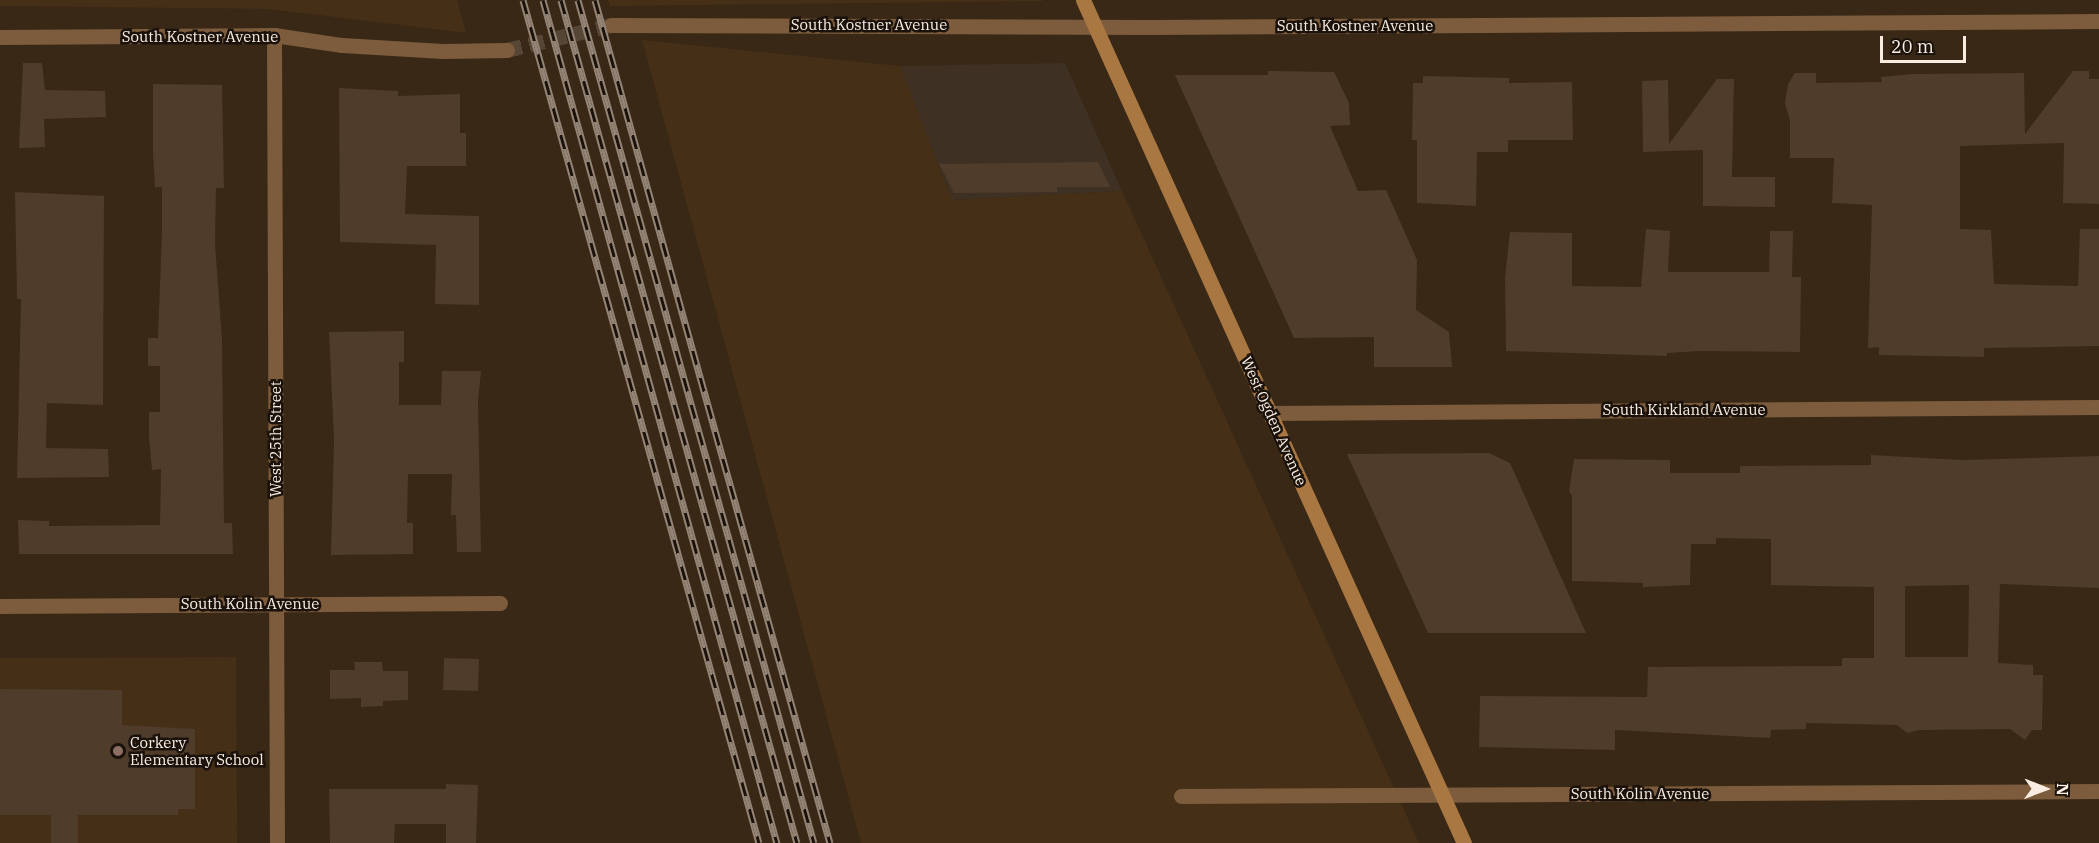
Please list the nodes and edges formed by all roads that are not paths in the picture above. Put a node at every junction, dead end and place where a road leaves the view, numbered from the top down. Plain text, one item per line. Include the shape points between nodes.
1 (1083, 0) edge
2 (2099, 21) edge
3 (611, 25) tunnel mouth
4 (1095, 27) junction
5 (274, 35) junction
6 (0, 37) edge
7 (507, 50) tunnel mouth
8 (2099, 407) edge
9 (1270, 413) junction
10 (500, 603) dead end
11 (276, 604) junction
12 (0, 606) edge
13 (2099, 790) edge
14 (1442, 795) junction
15 (1181, 796) dead end
16 (277, 843) edge
17 (1464, 843) edge

1 - 4 main road, West Ogden Avenue
2 - 4 street, South Kostner Avenue
3 - 4 street, South Kostner Avenue
4 - 9 main road, West Ogden Avenue
5 - 6 street, South Kostner Avenue
5 - 7 street, South Kostner Avenue via 387,48
5 - 11 street, West 25th Street
8 - 9 street, South Kirkland Avenue
9 - 14 main road, West Ogden Avenue
10 - 11 street, South Kolin Avenue
11 - 12 street, South Kolin Avenue
11 - 16 street, West 25th Street
13 - 14 street, South Kolin Avenue
14 - 15 street, South Kolin Avenue
14 - 17 main road, West Ogden Avenue

